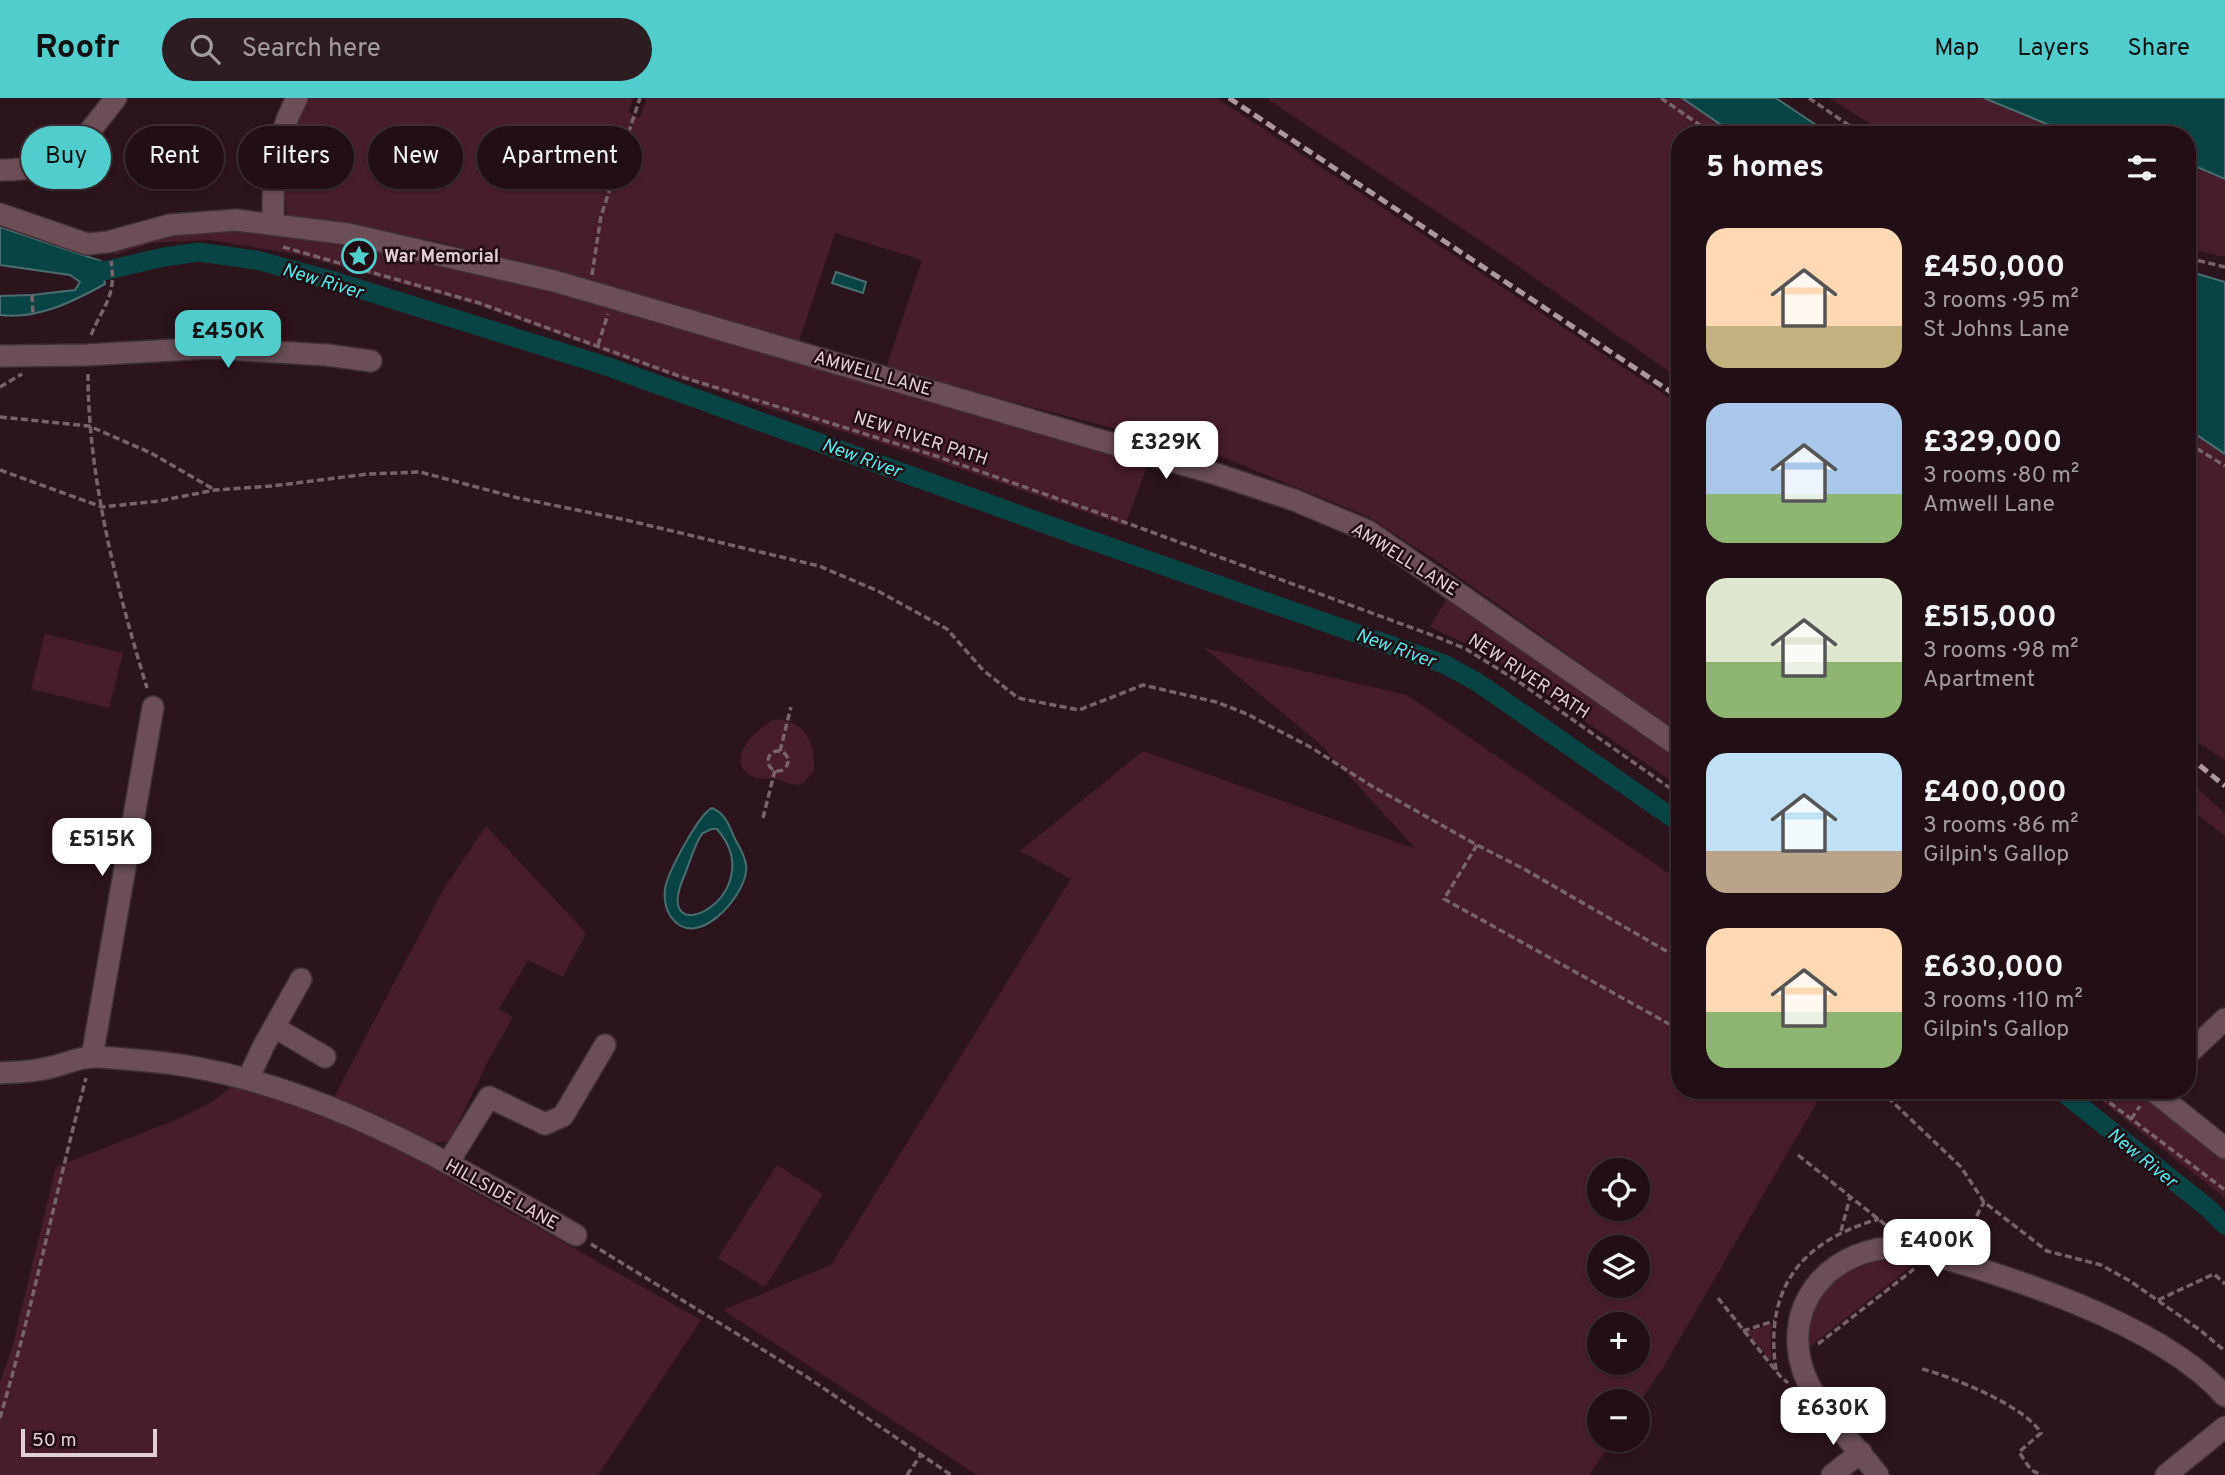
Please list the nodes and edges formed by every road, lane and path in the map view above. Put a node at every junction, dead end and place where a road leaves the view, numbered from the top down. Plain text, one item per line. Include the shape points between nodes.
1 (116, 98) edge
2 (297, 98) edge
3 (640, 98) edge
4 (1661, 98) edge
5 (1809, 98) edge
6 (1701, 126) edge
7 (1850, 126) edge
8 (0, 170) edge
9 (0, 214) edge
10 (273, 234) junction
11 (111, 256) dead end
12 (2196, 260) edge
13 (2225, 267) edge
14 (590, 291) junction
15 (32, 295) dead end
16 (610, 309) dead end
17 (33, 314) dead end
18 (92, 332) dead end
19 (598, 345) junction
20 (0, 356) edge
21 (371, 361) dead end
22 (88, 371) dead end
23 (0, 417) edge
24 (89, 426) junction
25 (2196, 448) edge
26 (2225, 466) edge
27 (0, 470) edge
28 (215, 490) junction
29 (102, 507) junction
30 (153, 707) joint
31 (791, 707) dead end
32 (1671, 741) edge
33 (780, 751) junction
34 (775, 770) junction
35 (1671, 790) edge
36 (763, 818) dead end
37 (1477, 845) junction
38 (1671, 954) edge
39 (301, 979) dead end
40 (2225, 1019) edge
41 (1671, 1025) edge
42 (274, 1027) junction
43 (606, 1045) dead end
44 (2196, 1046) edge
45 (92, 1057) junction
46 (325, 1057) dead end
47 (0, 1073) edge
48 (248, 1079) junction
49 (1889, 1099) edge
50 (2106, 1099) edge
51 (2163, 1099) edge
52 (2225, 1148) edge
53 (1798, 1155) dead end
54 (448, 1163) junction
55 (2225, 1190) edge
56 (1850, 1197) junction
57 (1984, 1202) junction
58 (1841, 1231) dead end
59 (1900, 1233) dead end
60 (576, 1235) joint
61 (1932, 1255) junction
62 (1953, 1262) junction
63 (2225, 1284) edge
64 (1718, 1298) dead end
65 (2158, 1300) junction
66 (1774, 1321) dead end
67 (1743, 1331) junction
68 (2225, 1351) edge
69 (1800, 1358) junction
70 (1922, 1369) dead end
71 (1789, 1384) dead end
72 (2225, 1396) edge
73 (0, 1418) edge
74 (2225, 1427) edge
75 (1861, 1452) junction
76 (922, 1455) junction
77 (907, 1475) edge
78 (951, 1475) edge
79 (1832, 1475) edge
80 (1878, 1475) edge
81 (2042, 1475) edge
82 (2166, 1475) edge

1 - 8 street via 72,150 26,170
2 - 10 street via 276,152
3 - 14 path via 601,216
4 - 6 path
5 - 7 path
9 - 10 street, AMWELL LANE via 87,244 170,225 236,220
10 - 14 street, AMWELL LANE via 348,234
10 - 19 path, NEW RIVER PATH via 312,254 479,303
11 - 18 path via 114,276 109,302
12 - 13 path
14 - 32 street, AMWELL LANE via 1294,500 1368,531
15 - 17 path
16 - 19 path
19 - 35 path, NEW RIVER PATH via 678,376 949,461 1466,649
20 - 21 street via 209,348
22 - 24 path
23 - 24 path
24 - 28 path via 151,453
24 - 29 path
25 - 26 path
27 - 29 path
28 - 29 path
28 - 37 path via 420,472 819,566 878,591 947,629 983,670 1018,698 1079,710 1143,685 1216,702 1312,748
29 - 30 path via 131,635
30 - 45 street
31 - 33 path
33 - 34 path via 768,758
33 - 34 path via 787,763
34 - 36 path
37 - 38 path
37 - 41 path via 1444,899
39 - 42 street
40 - 44 street
42 - 46 street
42 - 48 street
43 - 54 street via 563,1116 545,1124 489,1097
45 - 47 street, HILLSIDE LANE via 44,1069
45 - 48 street, HILLSIDE LANE via 170,1062
45 - 73 path
48 - 54 street, HILLSIDE LANE via 340,1110
49 - 57 path via 1961,1167
50 - 55 path
51 - 52 street
53 - 56 path
54 - 60 street, HILLSIDE LANE
56 - 58 path
56 - 59 path
57 - 62 path
57 - 65 path via 2047,1251 2101,1265
60 - 76 path, HILLSIDE LANE via 807,1377
61 - 62 street
61 - 69 path
61 - 69 street via 1894,1247 1867,1250 1842,1261 1818,1283 1804,1308
62 - 72 street via 2025,1284 2138,1332 2193,1366
63 - 65 path via 2214,1274
64 - 67 path
65 - 68 path
66 - 67 path
67 - 71 path
69 - 75 street via 1813,1391
70 - 81 path via 2018,1410 2036,1424 2041,1433 2019,1452 2031,1470
74 - 82 street
75 - 79 street
75 - 80 street
76 - 77 path
76 - 78 path, HILLSIDE LANE

